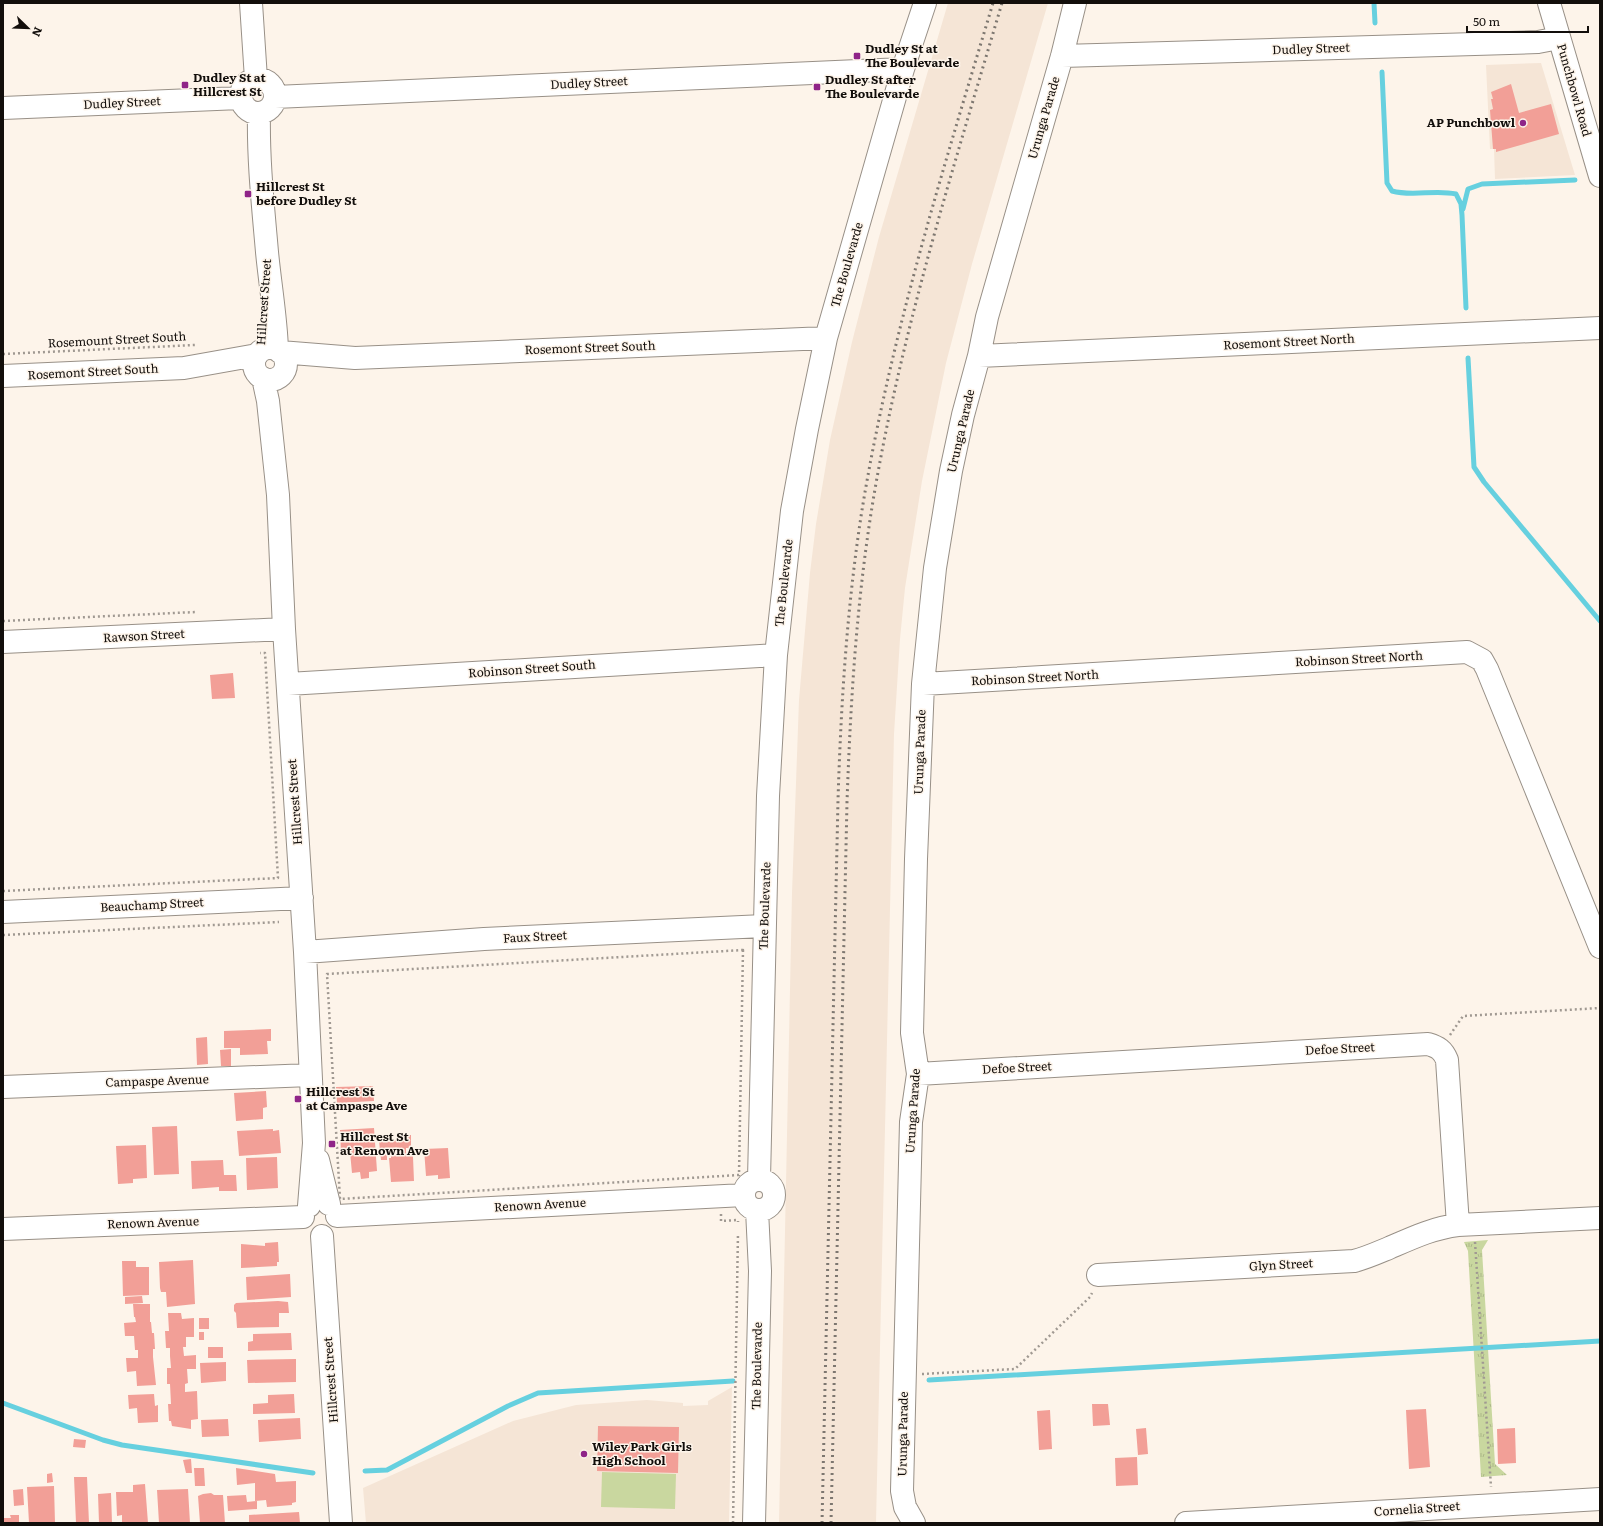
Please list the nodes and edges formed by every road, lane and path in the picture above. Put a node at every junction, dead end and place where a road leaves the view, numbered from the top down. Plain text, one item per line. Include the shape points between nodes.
1 (251, 3) edge
2 (925, 3) edge
3 (1076, 3) edge
4 (1549, 3) edge
5 (1559, 38) junction
6 (1062, 56) junction
7 (904, 69) junction
8 (256, 79) junction
9 (275, 97) junction
10 (240, 98) junction
11 (3, 108) edge
12 (259, 114) junction
13 (1600, 176) edge
14 (1600, 328) edge
15 (826, 338) junction
16 (201, 345) dead end
17 (269, 352) junction
18 (3, 354) edge
19 (979, 356) junction
20 (355, 358) junction
21 (184, 368) junction
22 (3, 376) edge
23 (272, 376) junction
24 (203, 612) dead end
25 (3, 621) edge
26 (284, 629) junction
27 (3, 642) edge
28 (260, 653) dead end
29 (776, 655) junction
30 (288, 684) junction
31 (923, 684) junction
32 (3, 891) edge
33 (302, 898) junction
34 (3, 912) edge
35 (279, 922) dead end
36 (764, 926) junction
37 (3, 934) edge
38 (1600, 947) edge
39 (305, 952) junction
40 (1600, 1008) edge
41 (1441, 1050) junction
42 (918, 1074) junction
43 (310, 1075) junction
44 (3, 1088) edge
45 (720, 1186) junction
46 (750, 1203) junction
47 (320, 1211) junction
48 (1600, 1218) edge
49 (1458, 1225) junction
50 (3, 1229) edge
51 (1475, 1240) dead end
52 (1098, 1275) joint
53 (904, 1375) junction
54 (1600, 1499) edge
55 (1491, 1504) junction
56 (912, 1519) edge
57 (341, 1523) edge
58 (733, 1523) edge
59 (754, 1523) edge
60 (1186, 1523) edge

1 - 8 street
2 - 7 street, The Boulevarde
3 - 6 street, Urunga Parade
4 - 5 street, Punchbowl Road
5 - 6 street, Dudley Street via 1531,42
5 - 13 street, Punchbowl Road
6 - 19 street, Urunga Parade via 987,317
7 - 9 street, Dudley Street
7 - 15 street, The Boulevarde
8 - 9 street via 262,79 272,86
8 - 10 street via 246,83
9 - 12 street via 270,108
10 - 11 street, Dudley Street
10 - 12 street via 247,110
12 - 17 street, Hillcrest Street via 267,252 263,324
14 - 19 street, Rosemont Street North
15 - 20 street, Rosemont Street South
15 - 29 street, The Boulevarde via 792,511
16 - 18 path, Rosemount Street South
17 - 20 street, Rosemont Street South
17 - 21 street, Rosemont Street South
17 - 23 street via 285,358 286,362
17 - 23 street via 255,360 254,368
19 - 31 street, Urunga Parade via 951,471 936,568
20 - 23 street, Rosemont Street South
21 - 22 street, Rosemont Street South
21 - 23 street, Rosemont Street South
23 - 26 street, Hillcrest Street via 280,400 276,461
24 - 25 path, Rawson Street
26 - 27 street, Rawson Street
26 - 30 street, Hillcrest Street
28 - 32 path, Hillcrest Street via 265,653 278,878
29 - 30 street, Robinson Street South
29 - 36 street, The Boulevarde
30 - 33 street, Hillcrest Street
31 - 38 street, Robinson Street North via 1467,652 1482,660 1487,669
31 - 42 street, Urunga Parade via 912,1034
33 - 34 street, Beauchamp Street
33 - 39 street, Hillcrest Street
35 - 37 path
36 - 39 street, Faux Street via 484,939
36 - 46 street, The Boulevarde via 759,1179 746,1186
39 - 43 street, Hillcrest Street
40 - 41 path via 1463,1016
41 - 42 street, Defoe Street via 1423,1044
41 - 49 street via 1445,1053 1448,1067
42 - 53 street, Urunga Parade via 910,1122
43 - 44 street, Campaspe Avenue
43 - 47 street, Hillcrest Street
45 - 45 path via 340,1199 327,974 743,950 739,1175
45 - 46 street, Renown Avenue
45 - 47 street, Renown Avenue
45 - 58 path via 720,1221 738,1220
46 - 59 street, The Boulevarde via 760,1271
47 - 50 street, Renown Avenue
47 - 57 street, Hillcrest Street via 304,1223 310,1233 322,1236
48 - 49 street
49 - 52 street, Glyn Street via 1426,1232 1354,1260
51 - 55 path
52 - 53 path via 1090,1297 1015,1368
53 - 56 street, Urunga Parade via 902,1491 905,1507
54 - 55 street, Cornelia Street
55 - 60 street, Cornelia Street

